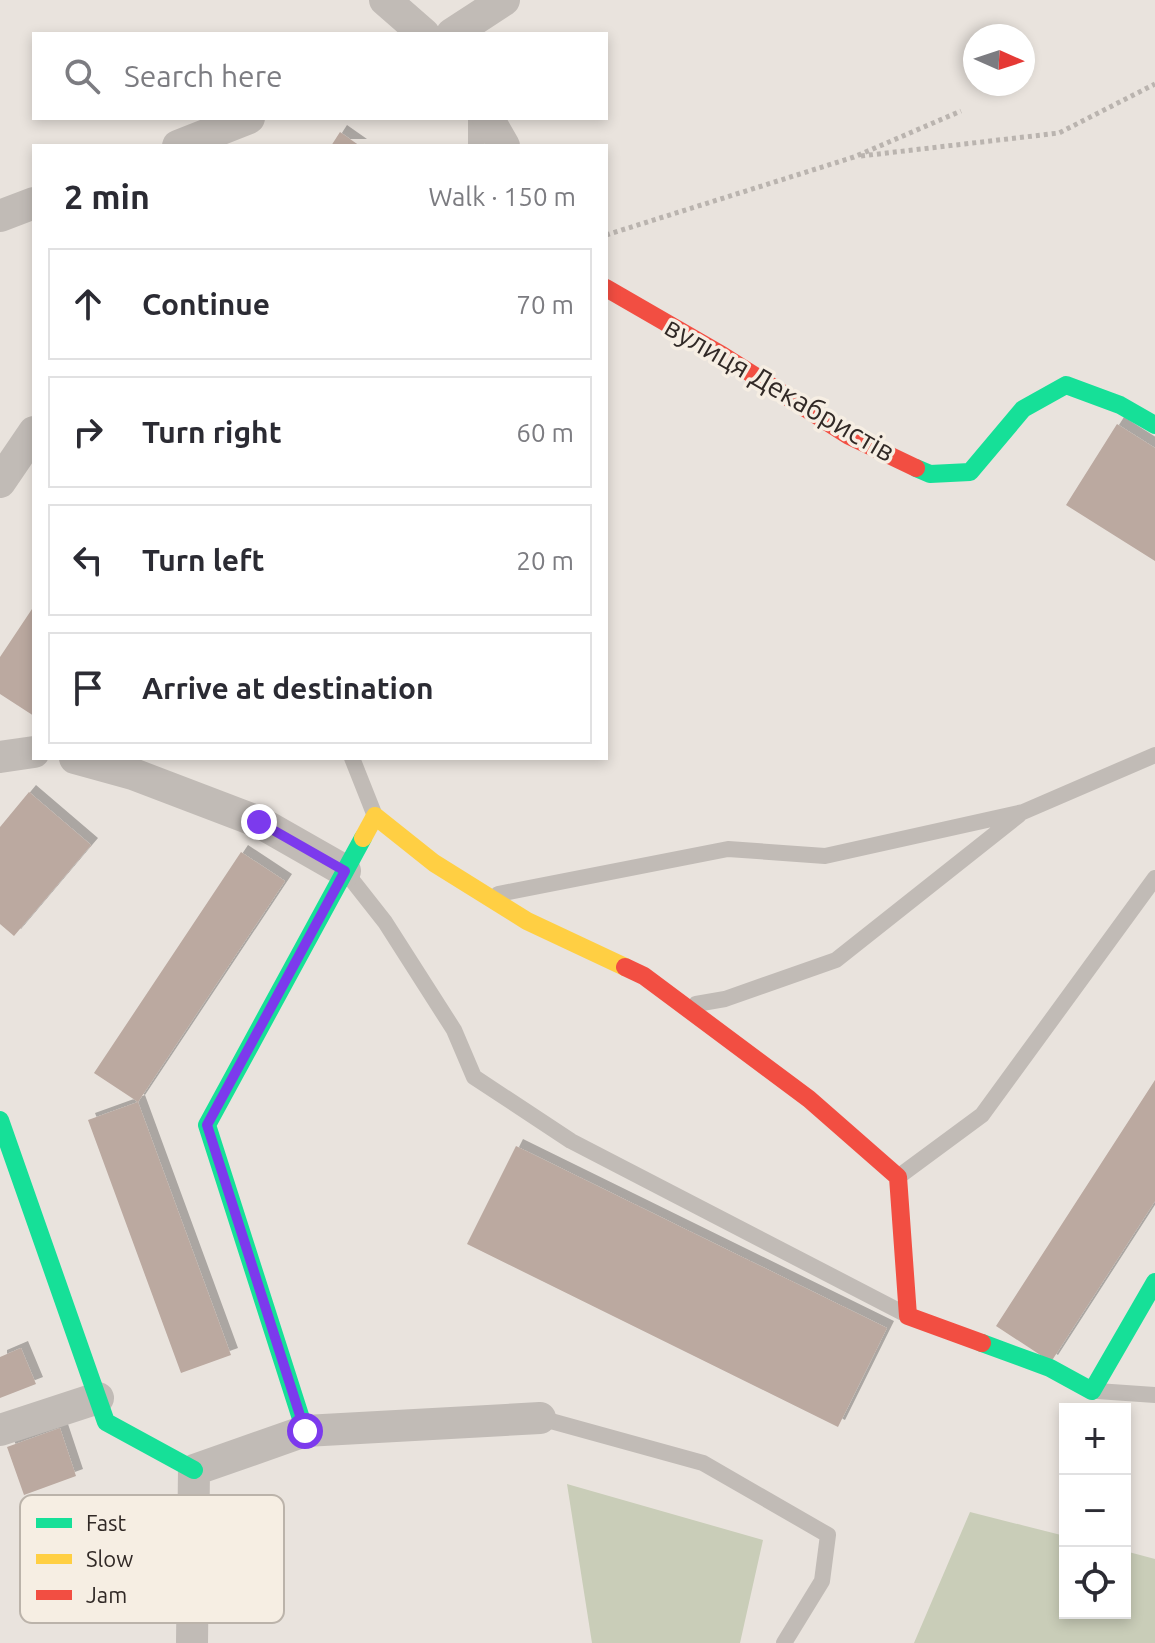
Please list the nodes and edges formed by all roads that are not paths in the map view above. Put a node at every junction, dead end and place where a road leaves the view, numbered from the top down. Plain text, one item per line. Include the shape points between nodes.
1 (385, 0) edge
2 (504, 0) edge
3 (422, 32) edge
4 (455, 32) edge
5 (476, 120) edge
6 (489, 120) edge
7 (235, 129) edge
8 (185, 144) edge
9 (476, 144) edge
10 (503, 144) edge
11 (32, 204) edge
12 (0, 216) edge
13 (608, 289) edge
14 (1155, 425) edge
15 (32, 435) edge
16 (0, 482) edge
17 (32, 752) edge
18 (1155, 755) edge
19 (0, 757) edge
20 (91, 760) edge
21 (353, 760) edge
22 (138, 766) edge
23 (1023, 812) junction
24 (375, 816) junction
25 (345, 871) junction
26 (1155, 878) edge
27 (487, 896) junction
28 (684, 1006) junction
29 (0, 1120) edge
30 (898, 1177) junction
31 (1155, 1282) edge
32 (908, 1316) junction
33 (1092, 1391) junction
34 (1155, 1395) edge
35 (98, 1398) junction
36 (540, 1418) joint
37 (0, 1430) edge
38 (305, 1431) junction
39 (194, 1470) junction
40 (194, 1495) edge
41 (192, 1623) edge
42 (192, 1643) edge
43 (784, 1643) edge

1 - 3 street
2 - 4 street
5 - 9 lane
6 - 10 street
7 - 8 street
11 - 12 street
13 - 14 street, вулиця Декабристів via 849,436 930,474 970,472 1023,409 1066,385
15 - 16 street
17 - 19 street
18 - 23 lane
20 - 22 street
21 - 24 lane
22 - 25 street via 259,822
23 - 27 lane via 825,856 728,849
23 - 28 lane via 836,960 725,999
24 - 25 street
24 - 27 street
25 - 32 lane via 385,922 454,1030 474,1077 571,1141
25 - 38 street via 207,1125
26 - 30 lane via 982,1115
27 - 28 street via 527,921 644,976
28 - 30 street via 809,1099
29 - 35 street
30 - 32 street
31 - 33 street
32 - 33 street via 1050,1368
33 - 34 lane
35 - 37 street
35 - 39 street via 106,1422
36 - 38 street
36 - 43 lane via 703,1463 828,1535 822,1581
38 - 39 street
39 - 40 street
41 - 42 street

